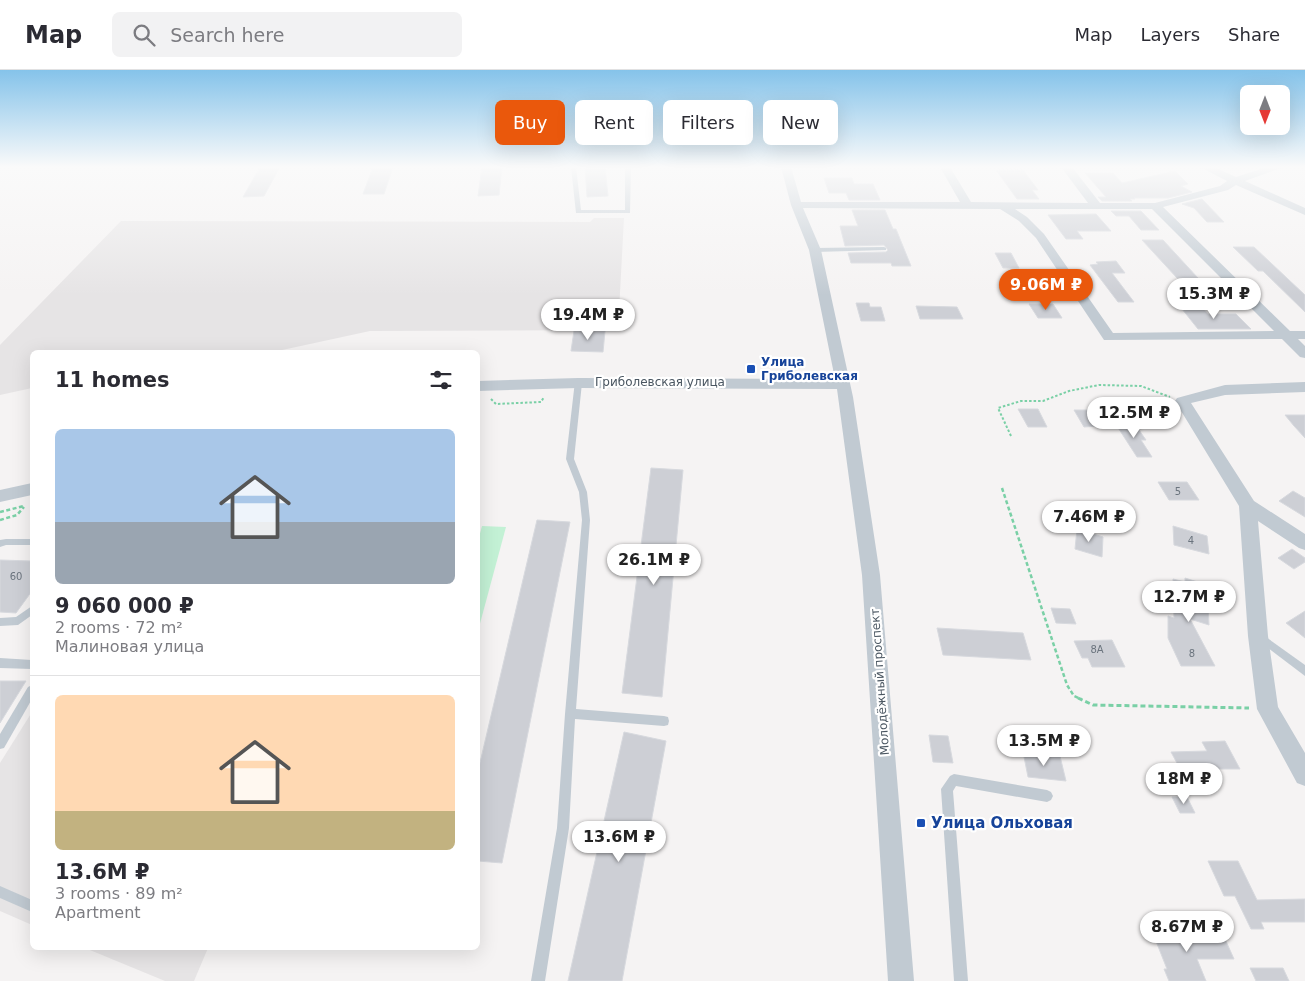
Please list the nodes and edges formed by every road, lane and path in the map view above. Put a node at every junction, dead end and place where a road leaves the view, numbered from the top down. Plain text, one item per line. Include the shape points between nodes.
1 (578, 210) edge
2 (628, 210) edge
3 (798, 210) edge
4 (1008, 210) edge
5 (1159, 210) edge
6 (815, 250) junction
7 (884, 250) dead end
8 (1284, 335) junction
9 (1305, 335) edge
10 (1305, 354) edge
11 (578, 382) junction
12 (843, 384) junction
13 (1305, 386) edge
14 (482, 390) edge
15 (547, 391) dead end
16 (1182, 401) junction
17 (1011, 436) dead end
18 (1002, 488) dead end
19 (30, 489) edge
20 (0, 496) edge
21 (1248, 506) junction
22 (0, 512) edge
23 (0, 520) edge
24 (30, 542) edge
25 (1305, 542) edge
26 (0, 544) edge
27 (30, 612) edge
28 (0, 622) edge
29 (1258, 636) junction
30 (0, 664) edge
31 (30, 665) edge
32 (1305, 671) edge
33 (30, 693) edge
34 (1268, 708) junction
35 (570, 714) junction
36 (664, 721) dead end
37 (0, 744) edge
38 (1305, 775) edge
39 (1047, 796) dead end
40 (0, 892) edge
41 (30, 905) edge
42 (538, 981) edge
43 (901, 981) edge
44 (961, 981) edge

1 - 2 lane
3 - 6 street, Молодёжный проспект
4 - 8 street via 1040,236 1109,338
5 - 8 street
6 - 7 lane
6 - 12 street, Молодёжный проспект
8 - 9 street
8 - 10 street
11 - 12 street, Гриболевская улица
11 - 14 street, Гриболевская улица
11 - 35 lane via 570,459 583,492 586,520
12 - 43 street, Молодёжный проспект via 871,575
13 - 16 street via 1226,390
14 - 15 path via 496,404 541,402
16 - 17 path via 1141,386 1099,385 1076,389 1043,401 1021,401 998,408
16 - 21 street
18 - 34 path via 1067,685 1074,696 1093,705
19 - 20 street
21 - 25 street
21 - 29 street
22 - 23 path via 25,506 17,515
24 - 26 lane
27 - 28 lane via 18,621
29 - 32 lane
29 - 34 street
30 - 31 lane
33 - 37 lane
34 - 38 street
35 - 36 lane
35 - 42 lane via 563,828
39 - 44 lane via 954,780 947,789
40 - 41 lane

